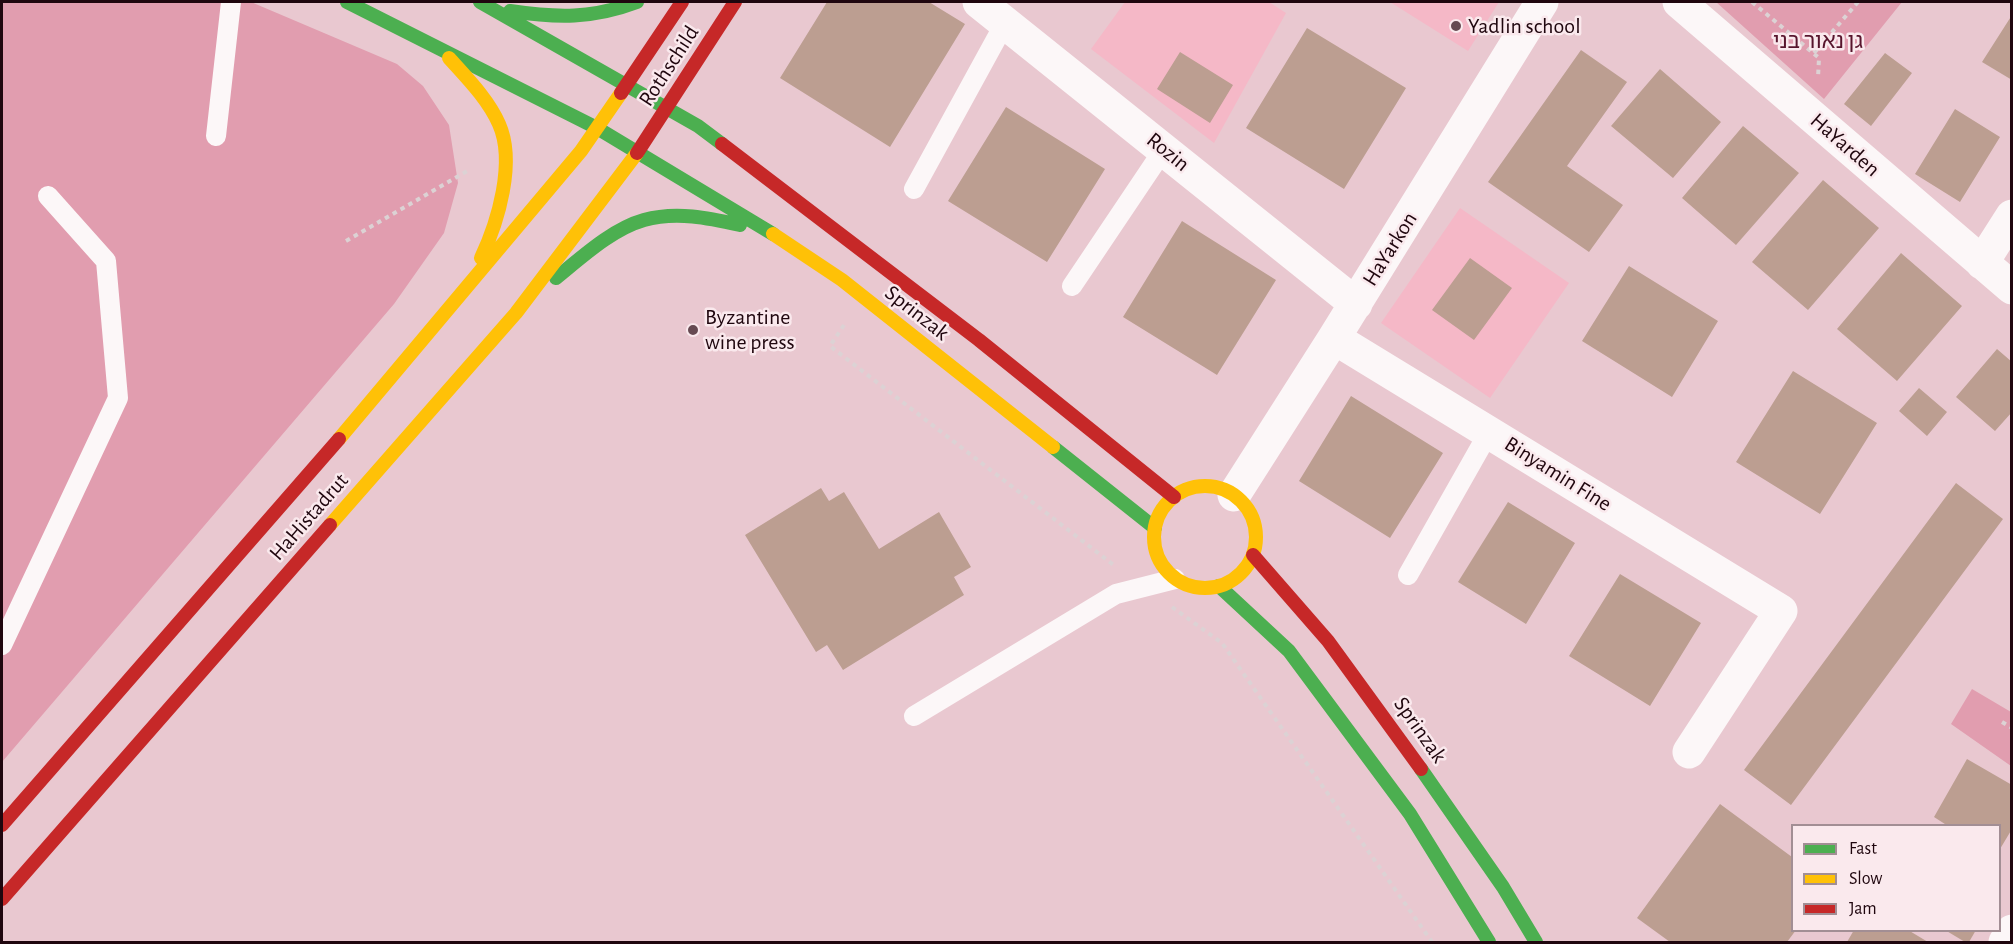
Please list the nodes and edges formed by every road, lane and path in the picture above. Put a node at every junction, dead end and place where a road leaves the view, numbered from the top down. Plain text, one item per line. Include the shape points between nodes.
1 (231, 2) edge
2 (347, 2) edge
3 (638, 2) edge
4 (682, 2) edge
5 (735, 2) edge
6 (980, 2) edge
7 (1542, 2) edge
8 (1679, 2) edge
9 (1752, 2) edge
10 (1763, 2) edge
11 (1858, 2) edge
12 (486, 5) edge
13 (1758, 6) junction
14 (1006, 21) junction
15 (413, 33) junction
16 (1814, 53) junction
17 (627, 84) junction
18 (667, 108) junction
19 (1814, 119) junction
20 (597, 128) junction
21 (216, 136) dead end
22 (1164, 149) junction
23 (505, 152) junction
24 (637, 153) junction
25 (914, 189) dead end
26 (48, 196) dead end
27 (2012, 216) edge
28 (346, 241) dead end
29 (793, 246) junction
30 (1982, 263) junction
31 (1072, 286) dead end
32 (2012, 288) edge
33 (458, 298) junction
34 (1356, 304) junction
35 (516, 313) junction
36 (1334, 338) junction
37 (1490, 432) junction
38 (1234, 495) junction
39 (1174, 497) junction
40 (1155, 528) junction
41 (1253, 555) junction
42 (1408, 575) dead end
43 (1175, 579) junction
44 (1219, 586) junction
45 (2, 645) edge
46 (914, 716) dead end
47 (2002, 722) dead end
48 (2012, 728) edge
49 (1689, 752) dead end
50 (2, 825) edge
51 (2, 899) edge
52 (2012, 931) edge
53 (1489, 942) edge
54 (1536, 942) edge
55 (2005, 942) edge

1 - 21 lane
2 - 15 street
3 - 12 street via 597,15 565,18
4 - 17 street, Rothschild
5 - 18 street, Rothschild
6 - 14 street, Rozin
7 - 34 street, HaYarkon
8 - 19 street, HaYarden
9 - 13 path
10 - 13 path
11 - 16 path
12 - 17 street, Sprinzak
13 - 16 path
14 - 22 street, Rozin
14 - 25 lane
15 - 20 street, Sprinzak
15 - 23 street via 450,58 487,104 501,126
16 - 19 path via 1819,58
17 - 18 street, Sprinzak
17 - 20 street, Rothschild
18 - 24 street, Rothschild
18 - 39 street, Sprinzak via 698,126 979,340
19 - 30 street, HaYarden
20 - 24 street, Sprinzak
20 - 33 street, HaHistadrut
22 - 31 lane
22 - 34 street, Rozin
23 - 28 path
23 - 33 street via 505,177 493,228 484,253
24 - 29 street, Sprinzak
24 - 35 street, HaHistadrut
26 - 45 lane via 106,261 117,398
27 - 30 street
29 - 35 street via 749,228 697,216 642,220 580,259
29 - 40 street, Sprinzak via 842,280
30 - 32 street, HaYarden
33 - 50 street, HaHistadrut
34 - 36 street, HaYarkon
35 - 51 street, HaHistadrut
36 - 37 street, Binyamin Fine
36 - 38 street, HaYarkon
37 - 42 lane
37 - 49 street, Binyamin Fine via 1781,611
38 - 39 street via 1210,485 1194,487
38 - 41 street via 1250,512 1256,527
39 - 40 street
40 - 43 street via 1156,551 1163,567
41 - 44 street via 1240,575
41 - 54 street, Sprinzak via 1329,642 1399,736
43 - 44 street via 1191,587
43 - 46 lane via 1116,594
44 - 53 street via 1289,651 1410,814
47 - 48 path
52 - 55 street

